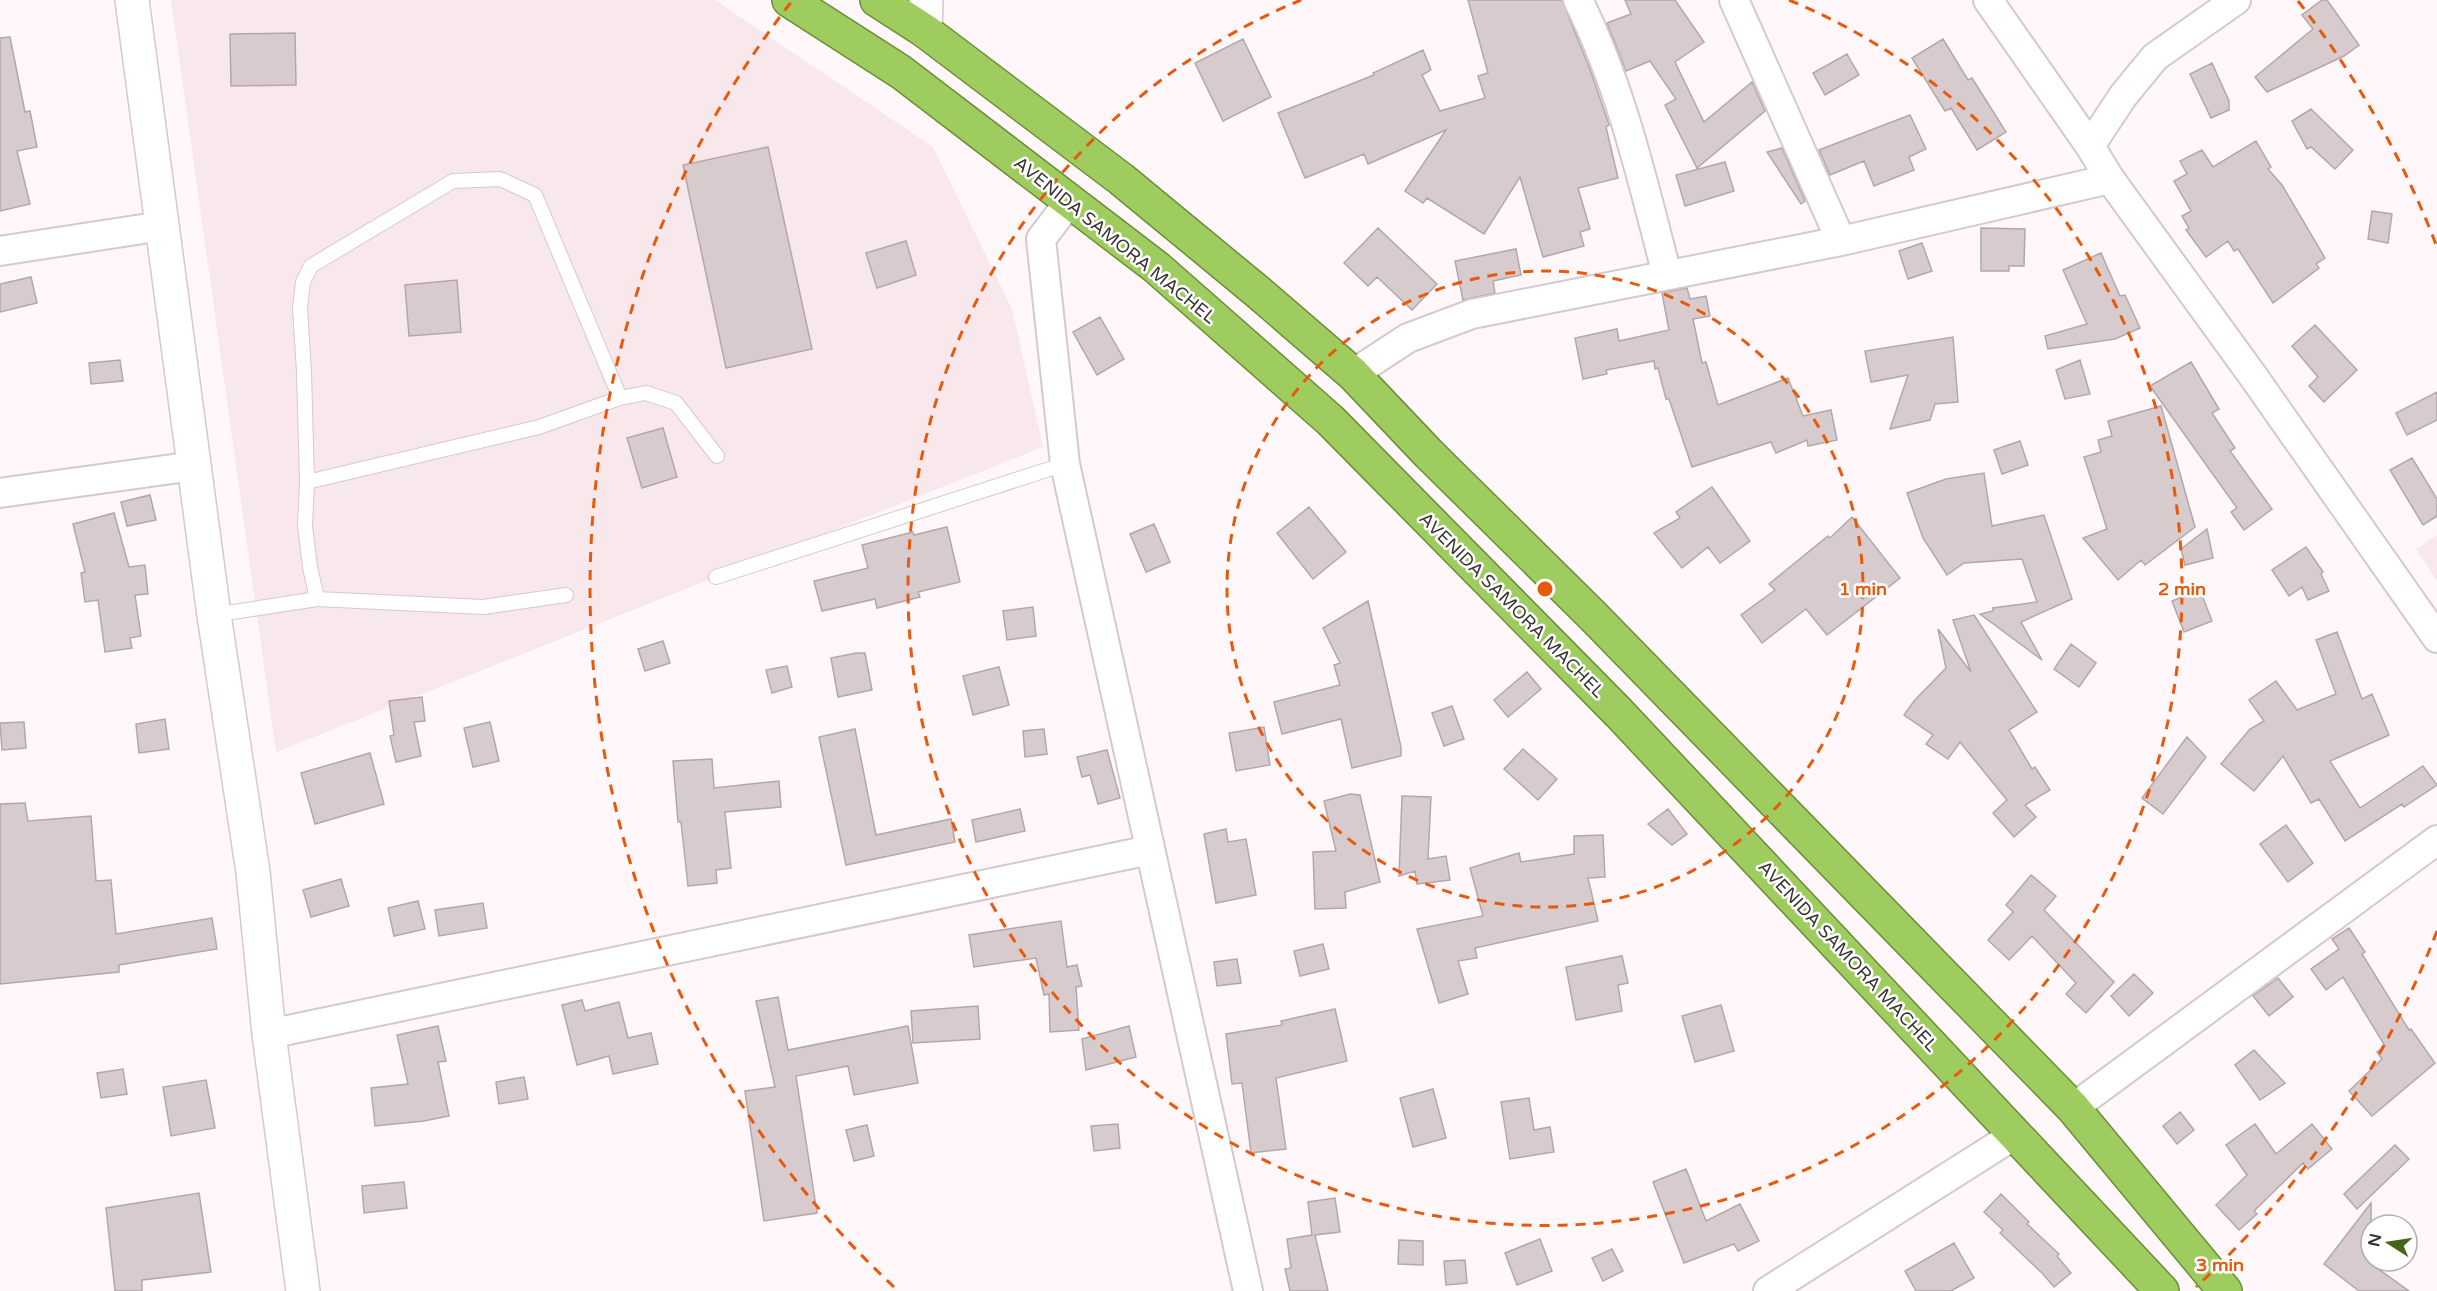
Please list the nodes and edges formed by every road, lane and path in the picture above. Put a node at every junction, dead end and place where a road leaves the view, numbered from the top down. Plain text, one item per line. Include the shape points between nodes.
1 (132, 0) edge
2 (789, 0) edge
3 (877, 0) edge
4 (1578, 0) edge
5 (1734, 0) edge
6 (1988, 0) edge
7 (2236, 0) edge
8 (925, 16) edge
9 (2090, 147) junction
10 (2110, 179) junction
11 (1070, 201) junction
12 (162, 226) junction
13 (1841, 241) junction
14 (0, 251) edge
15 (1667, 275) junction
16 (1353, 374) junction
17 (620, 398) junction
18 (717, 456) dead end
19 (1065, 464) junction
20 (194, 466) junction
21 (307, 482) junction
22 (0, 493) edge
23 (716, 577) dead end
24 (566, 595) dead end
25 (317, 599) junction
26 (214, 615) junction
27 (2437, 638) edge
28 (2437, 840) edge
29 (1150, 850) junction
30 (269, 1034) junction
31 (2073, 1108) junction
32 (2016, 1134) junction
33 (303, 1291) edge
34 (1248, 1291) edge
35 (1768, 1291) edge
36 (2162, 1291) edge
37 (2225, 1291) edge

1 - 12 street
2 - 11 highway, AVENIDA SAMORA MACHEL via 901,72
3 - 8 highway
4 - 15 street via 1597,38 1635,151
5 - 13 street
6 - 9 street
7 - 9 street via 2155,57 2123,96
8 - 16 highway
9 - 10 street
10 - 13 street
10 - 27 street
11 - 19 street via 1041,239
11 - 32 highway, AVENIDA SAMORA MACHEL via 1156,267 1330,420 1619,713
12 - 14 street
12 - 20 street
13 - 15 street
15 - 16 street via 1472,314 1408,338
16 - 31 highway
17 - 18 lane via 646,393 676,403
17 - 21 lane via 539,427
17 - 21 lane via 535,195 500,179 453,181 311,266 303,282 300,308
19 - 23 lane
19 - 29 street
20 - 22 street
20 - 26 street
21 - 25 lane via 305,526
24 - 25 lane via 483,607
25 - 26 lane
26 - 30 street via 253,872
28 - 31 street
29 - 30 street
29 - 34 street
30 - 33 street
31 - 37 highway
32 - 35 street
32 - 36 highway, AVENIDA SAMORA MACHEL

